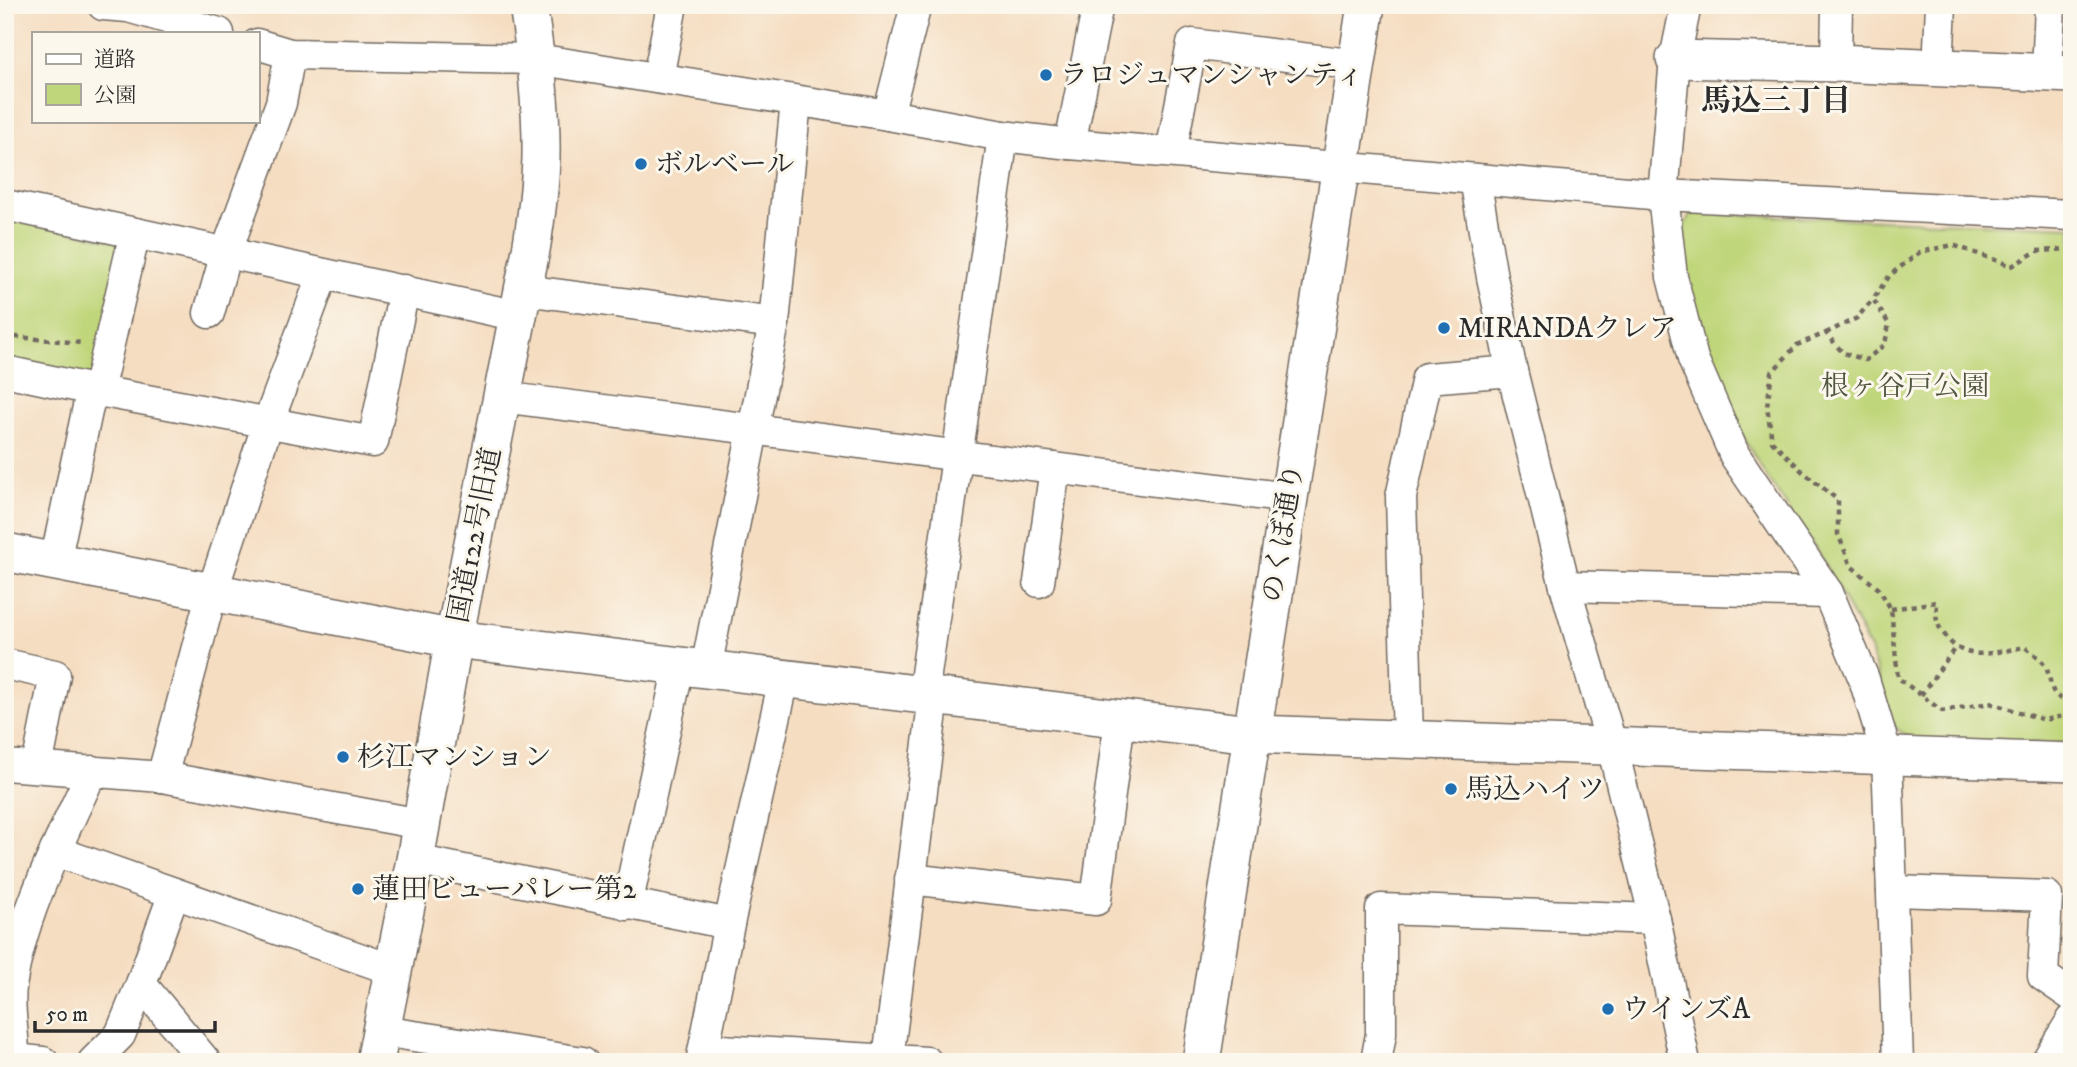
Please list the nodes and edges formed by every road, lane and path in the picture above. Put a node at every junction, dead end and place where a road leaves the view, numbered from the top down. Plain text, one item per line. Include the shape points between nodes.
1 (528, 5) edge
2 (672, 5) edge
3 (916, 5) edge
4 (1098, 5) edge
5 (1366, 5) edge
6 (1686, 5) edge
7 (1837, 5) edge
8 (1941, 5) edge
9 (2050, 5) edge
10 (120, 6) edge
11 (215, 32) edge
12 (259, 45) edge
13 (290, 54) junction
14 (536, 59) junction
15 (1675, 60) junction
16 (1836, 63) junction
17 (1357, 65) junction
18 (1938, 68) junction
19 (2060, 74) edge
20 (657, 78) junction
21 (796, 101) junction
22 (888, 115) junction
23 (1003, 136) junction
24 (1070, 144) junction
25 (1171, 152) junction
26 (1340, 166) junction
27 (1475, 179) junction
28 (1663, 195) junction
29 (5, 205) edge
30 (2072, 215) edge
31 (135, 233) junction
32 (2072, 249) edge
33 (226, 253) junction
34 (323, 274) junction
35 (404, 290) junction
36 (1872, 299) junction
37 (521, 303) junction
38 (209, 313) dead end
39 (774, 323) junction
40 (1826, 333) junction
41 (5, 336) edge
42 (82, 343) dead end
43 (5, 371) edge
44 (1512, 371) junction
45 (98, 391) junction
46 (502, 397) junction
47 (268, 423) junction
48 (753, 428) junction
49 (956, 454) junction
50 (1055, 468) junction
51 (1288, 498) junction
52 (5, 552) edge
53 (55, 562) junction
54 (1039, 582) dead end
55 (1565, 586) junction
56 (212, 592) junction
57 (1828, 593) junction
58 (1891, 610) junction
59 (454, 639) junction
60 (1955, 649) junction
61 (5, 664) edge
62 (693, 668) junction
63 (784, 679) junction
64 (1921, 695) junction
65 (929, 696) junction
66 (2072, 703) edge
67 (2072, 713) edge
68 (1120, 719) junction
69 (1251, 734) junction
70 (1408, 739) junction
71 (1612, 746) junction
72 (1886, 755) junction
73 (2072, 762) edge
74 (5, 765) edge
75 (37, 767) junction
76 (92, 771) junction
77 (162, 778) junction
78 (421, 824) junction
79 (55, 851) junction
80 (415, 860) junction
81 (910, 879) junction
82 (1892, 891) junction
83 (174, 893) junction
84 (627, 905) junction
85 (1655, 919) junction
86 (729, 924) junction
87 (14, 930) edge
88 (393, 971) junction
89 (141, 984) junction
90 (2072, 996) edge
91 (2072, 1020) edge
92 (378, 1046) edge
93 (702, 1055) edge
94 (543, 1058) edge
95 (888, 1059) junction
96 (19, 1060) edge
97 (95, 1061) edge
98 (206, 1062) edge
99 (583, 1062) edge
100 (928, 1062) edge
101 (1201, 1062) edge
102 (1376, 1062) edge
103 (1685, 1062) edge
104 (1898, 1062) edge
105 (2046, 1062) edge

1 - 14 street, 国道122号旧道
2 - 20 street
3 - 22 street
4 - 24 street
5 - 17 street, のくぼ通り
6 - 15 street
7 - 16 street
8 - 18 street
9 - 19 street
10 - 11 street
12 - 13 street
13 - 14 street
13 - 33 street via 281,103
14 - 20 street
14 - 37 street, 国道122号旧道 via 541,158
15 - 16 street
15 - 28 street
16 - 18 street
17 - 25 street via 1192,44
17 - 26 street, のくぼ通り
18 - 19 street
20 - 21 street
21 - 22 street
21 - 39 street
22 - 23 street
23 - 24 street
23 - 49 street
24 - 25 street
25 - 26 street
26 - 27 street
26 - 51 street, のくぼ通り
27 - 28 street
27 - 44 street
28 - 30 street
28 - 57 street via 1672,277 1693,359 1735,456
29 - 31 street
31 - 33 street
31 - 45 street
32 - 36 path via 2037,251 2012,266 1953,245 1920,252 1890,275
33 - 34 street
33 - 38 street
34 - 35 street
34 - 47 street
35 - 37 street
35 - 47 street via 373,442
36 - 40 path via 1857,318
36 - 40 path via 1889,324 1885,344 1866,360 1843,353
37 - 39 street
37 - 46 street, 国道122号旧道
39 - 48 street
40 - 58 path via 1797,345 1772,372 1766,406 1772,441 1838,500 1838,534 1851,566 1879,589
41 - 42 path
43 - 45 street
44 - 55 street
44 - 70 street via 1427,379 1401,497
45 - 47 street
45 - 53 street via 89,402
46 - 48 street
46 - 59 street, 国道122号旧道
47 - 56 street
48 - 49 street
48 - 62 street
49 - 50 street
49 - 65 street
50 - 51 street
50 - 54 street
51 - 69 street, のくぼ通り
52 - 53 street
53 - 56 street
55 - 57 street
55 - 71 street
56 - 59 street
56 - 77 street
57 - 72 street via 1864,679
58 - 60 path via 1937,603 1936,624
58 - 64 path via 1898,678
59 - 62 street
59 - 78 street, 国道122号旧道
60 - 64 path
60 - 66 path via 1976,655 2025,647 2046,665 2049,684 2059,699
61 - 75 street via 55,675
62 - 63 street
62 - 84 street
63 - 65 street
63 - 86 street
64 - 67 path via 1942,711 1990,703 2045,720
65 - 68 street
65 - 81 street
68 - 69 street
68 - 81 street via 1096,900
69 - 70 street
69 - 101 street, のくぼ通り
70 - 71 street
71 - 72 street
71 - 85 street
72 - 73 street
72 - 82 street
74 - 75 street
75 - 76 street
76 - 77 street
76 - 79 street
77 - 78 street
78 - 80 street, 国道122号旧道
79 - 83 street
79 - 87 street
80 - 84 street
80 - 88 street, 国道122号旧道
81 - 95 street
82 - 90 street via 2047,896 2043,976
82 - 104 street
83 - 88 street
83 - 89 street
84 - 86 street
85 - 102 street via 1381,909 1381,1034
85 - 103 street
86 - 93 street
87 - 96 street via 11,989
88 - 92 street, 国道122号旧道
89 - 97 street via 120,1035
89 - 98 street
91 - 105 street
92 - 94 street
93 - 95 street
94 - 99 street
95 - 100 street

